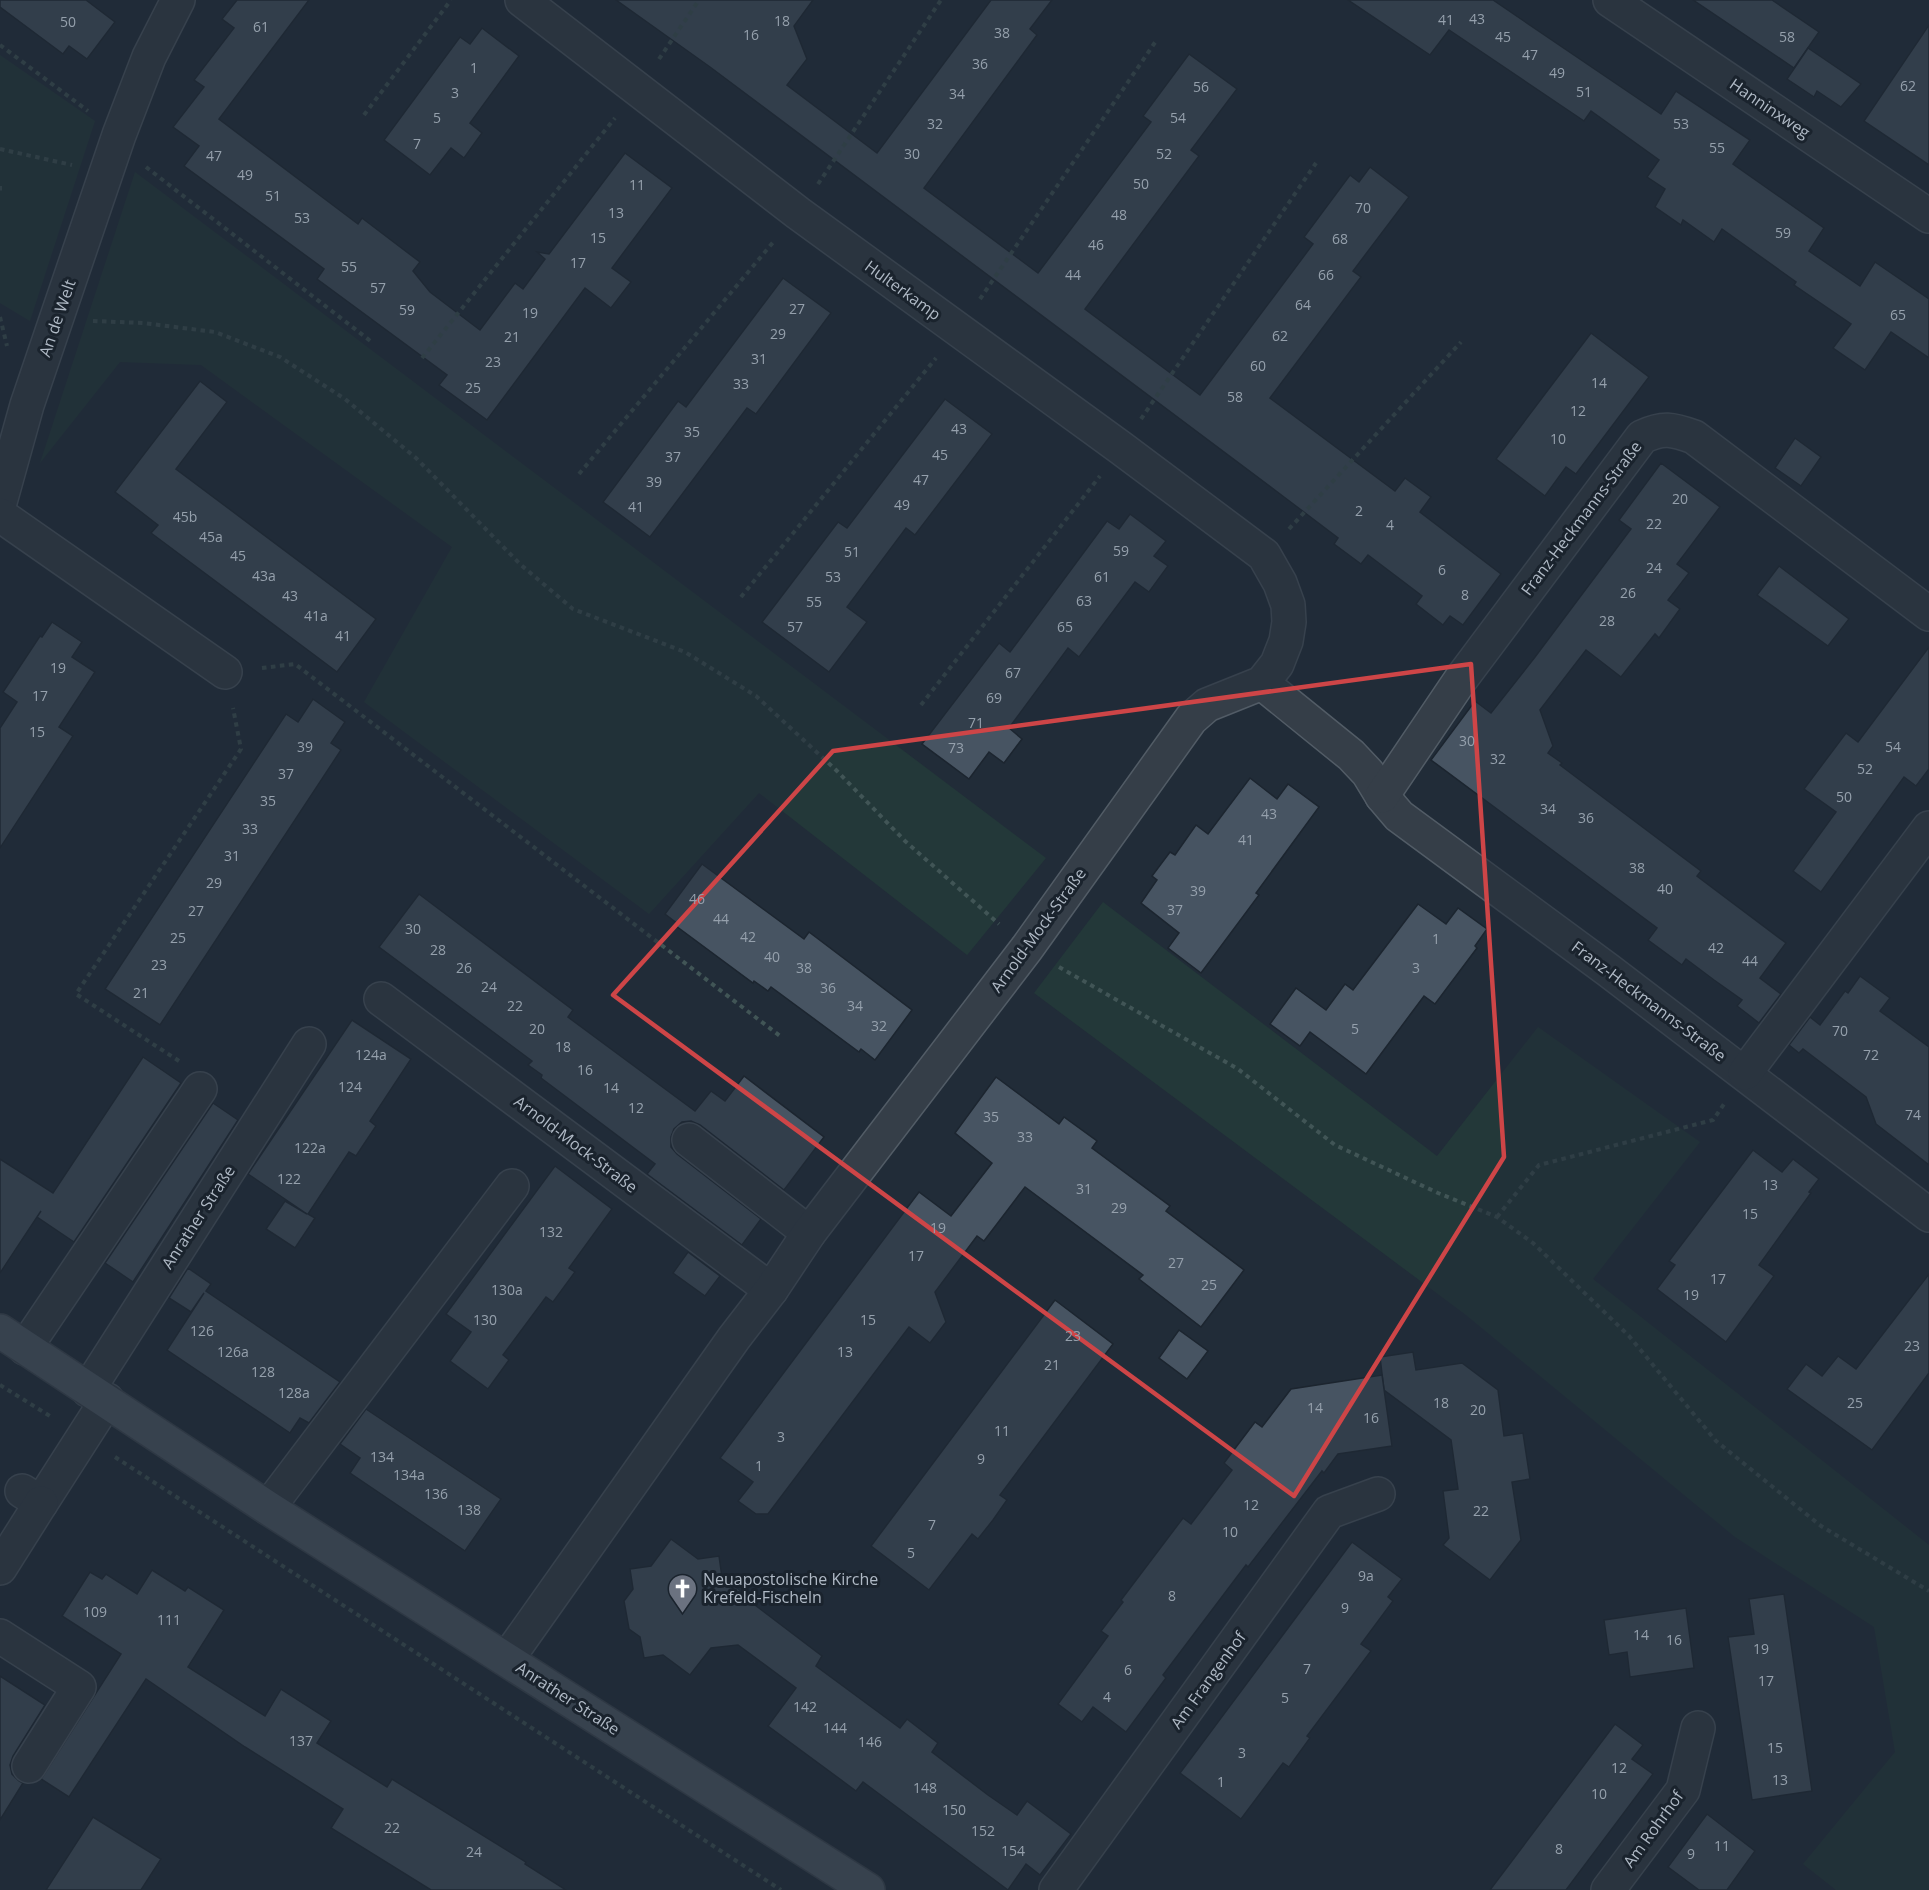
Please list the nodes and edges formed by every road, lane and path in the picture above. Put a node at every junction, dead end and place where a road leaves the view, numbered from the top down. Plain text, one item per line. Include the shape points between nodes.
1 (178, 0) edge
2 (451, 0) edge
3 (522, 0) edge
4 (699, 0) edge
5 (941, 0) edge
6 (1611, 0) edge
7 (0, 45) edge
8 (638, 89) junction
9 (364, 115) dead end
10 (118, 140) junction
11 (0, 149) edge
12 (107, 177) junction
13 (0, 186) edge
14 (0, 195) edge
15 (798, 213) junction
16 (1929, 216) edge
17 (1461, 342) dead end
18 (374, 343) dead end
19 (422, 358) dead end
20 (579, 474) dead end
21 (0, 502) edge
22 (0, 515) edge
23 (1272, 569) junction
24 (1929, 614) edge
25 (295, 664) dead end
26 (225, 672) joint
27 (1262, 682) junction
28 (1382, 796) junction
29 (1929, 828) edge
30 (381, 999) dead end
31 (780, 1036) dead end
32 (309, 1044) dead end
33 (1745, 1073) junction
34 (193, 1077) joint
35 (689, 1140) dead end
36 (512, 1186) dead end
37 (1929, 1215) edge
38 (1497, 1217) dead end
39 (809, 1233) junction
40 (771, 1290) junction
41 (12, 1340) edge
42 (0, 1385) edge
43 (97, 1395) junction
44 (83, 1437) junction
45 (1378, 1494) dead end
46 (268, 1508) junction
47 (0, 1568) edge
48 (0, 1636) edge
49 (507, 1659) junction
50 (1698, 1728) dead end
51 (29, 1767) dead end
52 (781, 1890) edge
53 (868, 1890) edge
54 (1056, 1890) edge
55 (1608, 1890) edge

1 - 10 street, An de Welt via 149,57
2 - 9 path
3 - 8 street, Hulterkamp
4 - 8 path
5 - 15 path
6 - 16 street, Hanninxweg
7 - 10 path
8 - 15 street, Hulterkamp
8 - 19 path
10 - 12 street, An de Welt
10 - 18 path
11 - 12 path
12 - 21 street, An de Welt via 27,405
13 - 14 path
15 - 20 path
15 - 23 street, Hulterkamp via 1121,448
17 - 23 path
22 - 26 street
23 - 27 street via 1288,605 1289,622 1277,664
24 - 28 street, Franz-Heckmanns-Straße via 1694,436 1676,430 1657,430 1642,437 1614,474 1461,680
25 - 31 path
26 - 34 path via 241,749 76,994
27 - 28 street, Franz-Heckmanns-Straße via 1351,755
27 - 39 street, Arnold-Mock-Straße via 1207,705 1191,718 1027,948
28 - 33 street, Franz-Heckmanns-Straße via 1400,816
29 - 33 street
30 - 40 street, Arnold-Mock-Straße
32 - 43 street, Anrather Straße
33 - 37 street, Franz-Heckmanns-Straße
33 - 38 path via 1713,1120 1539,1165
34 - 41 street
35 - 39 street
36 - 46 street
39 - 40 street, Arnold-Mock-Straße
40 - 49 street, Arnold-Mock-Straße
41 - 43 main road, Anrather Straße
42 - 44 path
43 - 44 street
43 - 46 main road, Anrather Straße
44 - 47 street via 31,1497
44 - 52 path
45 - 54 street, Am Frangenhof via 1329,1512
46 - 49 main road, Anrather Straße
48 - 51 street via 85,1678
49 - 53 main road, Anrather Straße
50 - 55 street, Am Rohrhof via 1683,1790

